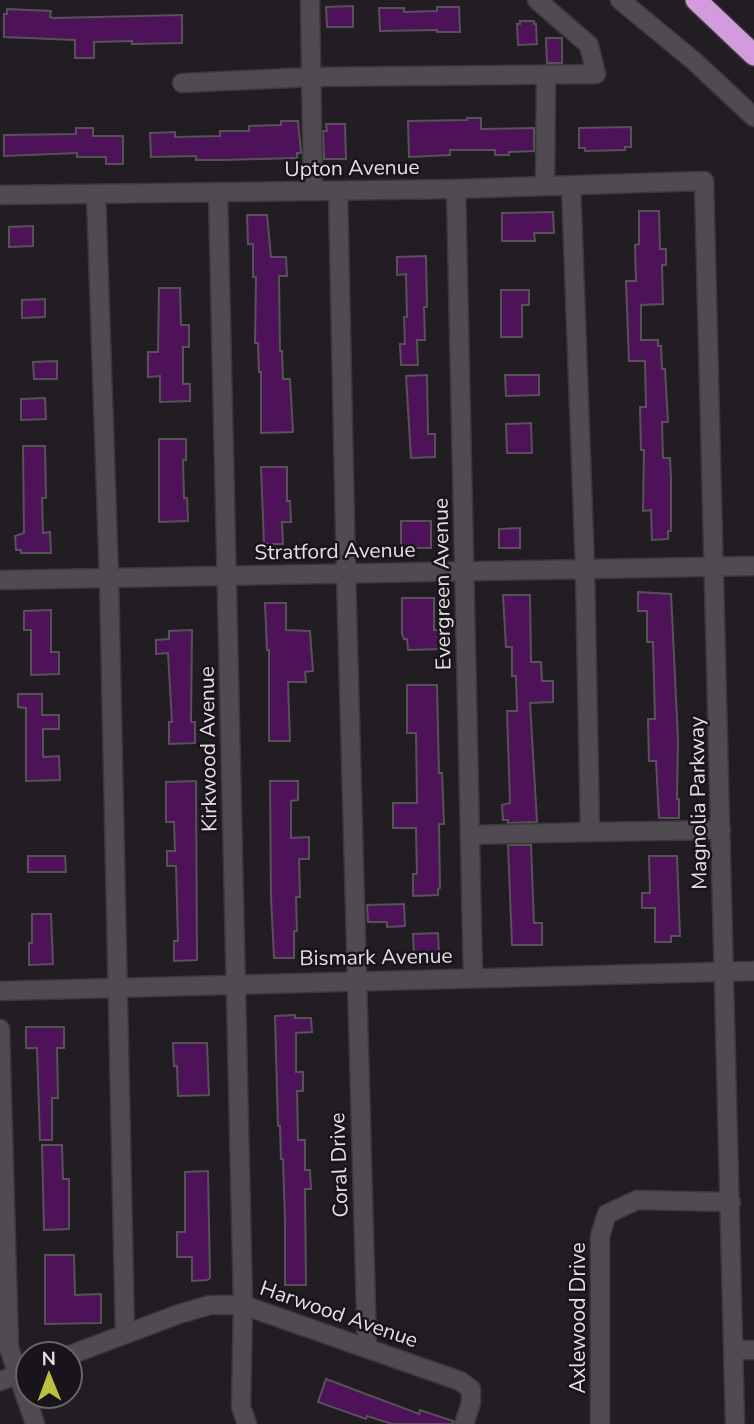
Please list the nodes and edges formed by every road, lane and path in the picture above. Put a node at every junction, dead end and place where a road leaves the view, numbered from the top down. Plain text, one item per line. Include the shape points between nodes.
1 (310, 0) edge
2 (537, 0) edge
3 (621, 0) edge
4 (696, 0) edge
5 (754, 55) edge
6 (545, 75) junction
7 (311, 77) junction
8 (182, 83) dead end
9 (754, 117) edge
10 (704, 181) joint
11 (545, 186) junction
12 (571, 186) junction
13 (456, 189) junction
14 (313, 191) junction
15 (338, 191) junction
16 (218, 192) junction
17 (96, 194) junction
18 (0, 195) edge
19 (754, 566) edge
20 (715, 567) junction
21 (585, 569) junction
22 (464, 571) junction
23 (346, 574) junction
24 (227, 576) junction
25 (109, 578) junction
26 (0, 580) edge
27 (721, 830) junction
28 (590, 832) junction
29 (470, 835) junction
30 (754, 971) edge
31 (724, 972) junction
32 (473, 978) junction
33 (356, 981) junction
34 (236, 984) junction
35 (117, 987) junction
36 (0, 990) edge
37 (0, 1029) edge
38 (732, 1202) junction
39 (243, 1305) junction
40 (125, 1334) junction
41 (367, 1348) junction
42 (84, 1350) edge
43 (734, 1350) junction
44 (754, 1350) edge
45 (14, 1357) edge
46 (247, 1424) edge
47 (464, 1424) edge
48 (600, 1424) edge
49 (736, 1424) edge

1 - 7 street
2 - 6 street via 589,45 596,74
3 - 9 street
4 - 5 highway
6 - 7 street
6 - 11 street
7 - 8 street
7 - 14 street
10 - 12 street, Upton Avenue
10 - 20 street, Magnolia Parkway
11 - 12 street, Upton Avenue
11 - 13 street, Upton Avenue
12 - 21 street
13 - 15 street, Upton Avenue
13 - 22 street, Evergreen Avenue
14 - 15 street, Upton Avenue
14 - 16 street, Upton Avenue
15 - 23 street, Coral Drive
16 - 17 street, Upton Avenue
16 - 24 street, Kirkwood Avenue
17 - 18 street, Upton Avenue
17 - 25 street
19 - 20 street, Stratford Avenue
20 - 21 street, Stratford Avenue
20 - 27 street, Magnolia Parkway
21 - 22 street, Stratford Avenue
21 - 28 street
22 - 23 street, Stratford Avenue
22 - 29 street, Evergreen Avenue
23 - 24 street, Stratford Avenue
23 - 33 street, Coral Drive
24 - 25 street, Stratford Avenue
24 - 34 street, Kirkwood Avenue
25 - 26 street, Stratford Avenue
25 - 35 street
27 - 28 street
27 - 31 street, Magnolia Parkway
28 - 29 street
29 - 32 street, Evergreen Avenue
30 - 31 street, Bismark Avenue
31 - 32 street, Bismark Avenue
31 - 38 street, Magnolia Parkway
32 - 33 street, Bismark Avenue
33 - 34 street, Bismark Avenue
33 - 41 street, Coral Drive
34 - 35 street, Bismark Avenue
34 - 39 street, Kirkwood Avenue
35 - 36 street, Bismark Avenue
35 - 40 street
37 - 45 street via 9,1348
38 - 43 street, Magnolia Parkway
38 - 48 street, Axlewood Drive via 637,1200 607,1214 600,1236
39 - 40 street, Harwood Avenue via 210,1305
39 - 41 street, Harwood Avenue
39 - 46 street, Kirkwood Avenue via 241,1407
40 - 42 street, Harwood Avenue
41 - 47 street, Harwood Avenue via 471,1389
43 - 44 street
43 - 49 street, Magnolia Parkway

